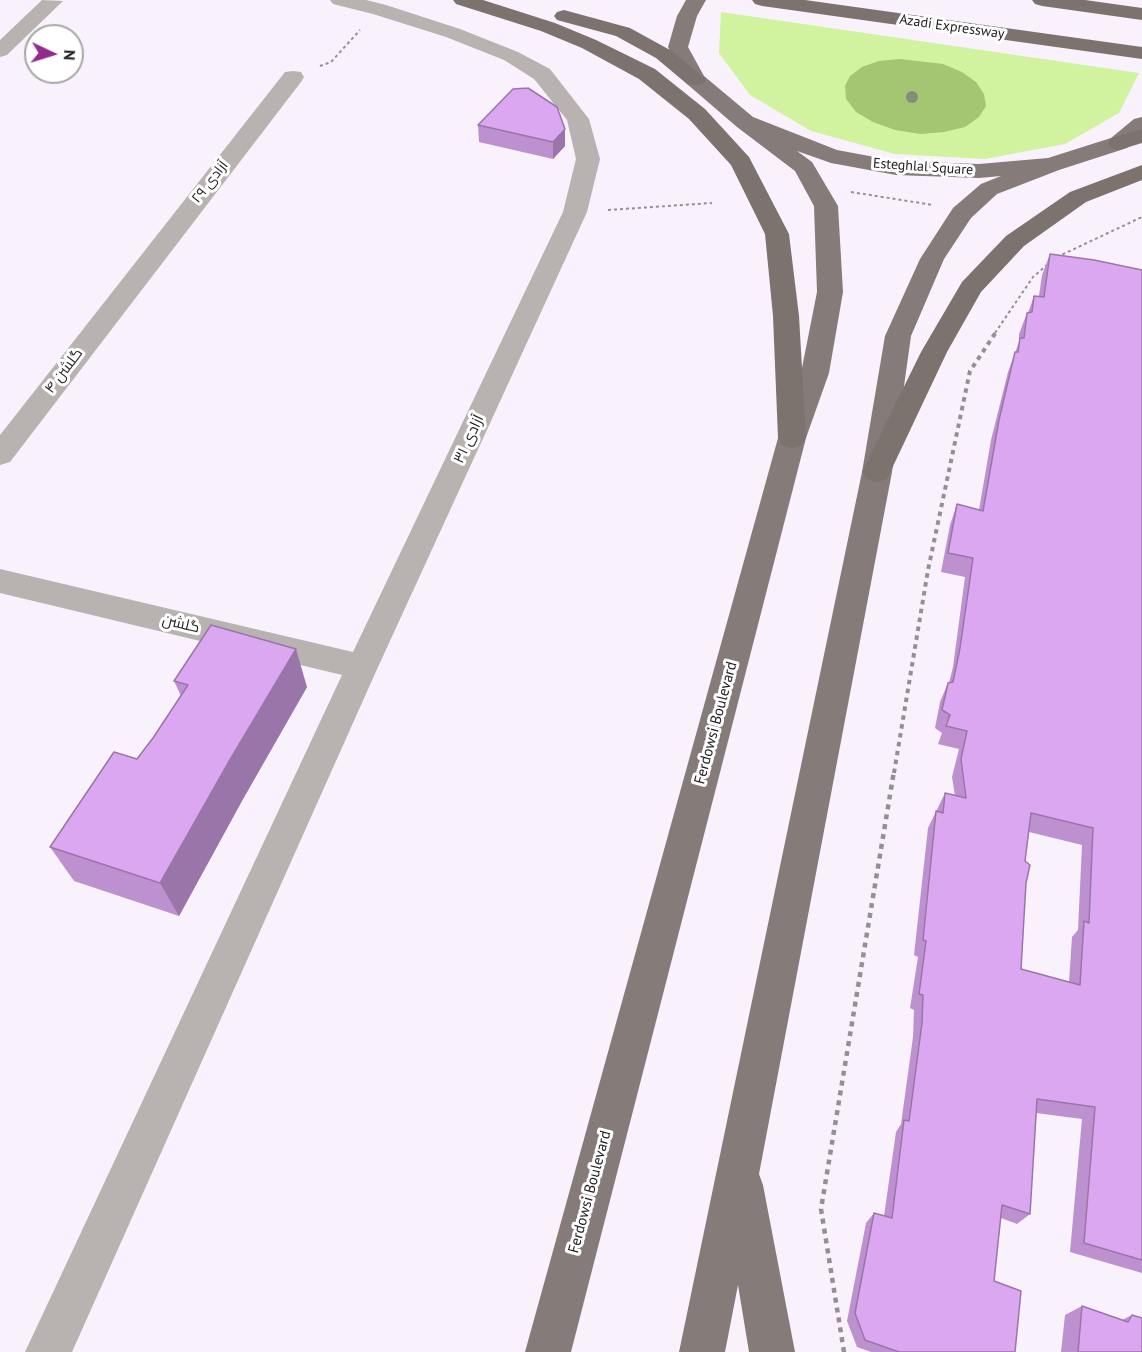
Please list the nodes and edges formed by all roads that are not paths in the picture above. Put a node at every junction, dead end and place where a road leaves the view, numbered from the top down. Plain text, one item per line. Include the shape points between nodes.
1 (340, 0) edge
2 (463, 0) edge
3 (489, 0) edge
4 (762, 0) edge
5 (1042, 0) edge
6 (53, 1) edge
7 (691, 8) edge
8 (1142, 14) edge
9 (0, 51) edge
10 (1142, 53) edge
11 (293, 77) road end
12 (695, 79) junction
13 (745, 122) junction
14 (1142, 124) edge
15 (1142, 136) edge
16 (1119, 142) junction
17 (1051, 165) junction
18 (1142, 172) edge
19 (128, 287) joint
20 (792, 438) junction
21 (0, 455) edge
22 (877, 472) junction
23 (0, 581) edge
24 (362, 667) junction
25 (739, 1167) junction
26 (48, 1352) edge
27 (548, 1352) edge
28 (702, 1352) edge
29 (772, 1352) edge

1 - 24 street, آزادی ۳۱ via 453,33 511,56 542,74 578,119 588,159 575,212
2 - 20 highway via 548,27 646,74 697,114 741,162 777,234
3 - 12 highway via 623,32 663,54
4 - 10 highway, Azadi Expressway
5 - 8 highway
6 - 9 street
7 - 12 main road, Esteghlal Square via 678,47
11 - 19 street, آزادی ۲۹
12 - 13 main road, Esteghlal Square
13 - 17 main road, Esteghlal Square via 831,156 896,168 979,171
13 - 20 main road, Ferdowsi Boulevard via 804,167 826,206 830,292 815,373
14 - 16 main road, Esteghlal Square
15 - 16 highway
16 - 17 main road, Esteghlal Square
17 - 22 main road via 989,189 962,213 932,259 898,336
18 - 22 highway via 1069,203 1015,241 971,288 934,352
19 - 21 street, گلشن ۴
20 - 27 main road, Ferdowsi Boulevard
22 - 25 main road
23 - 24 street, گلشن
24 - 26 street, آزادی ۳۱
25 - 28 main road
25 - 29 main road

